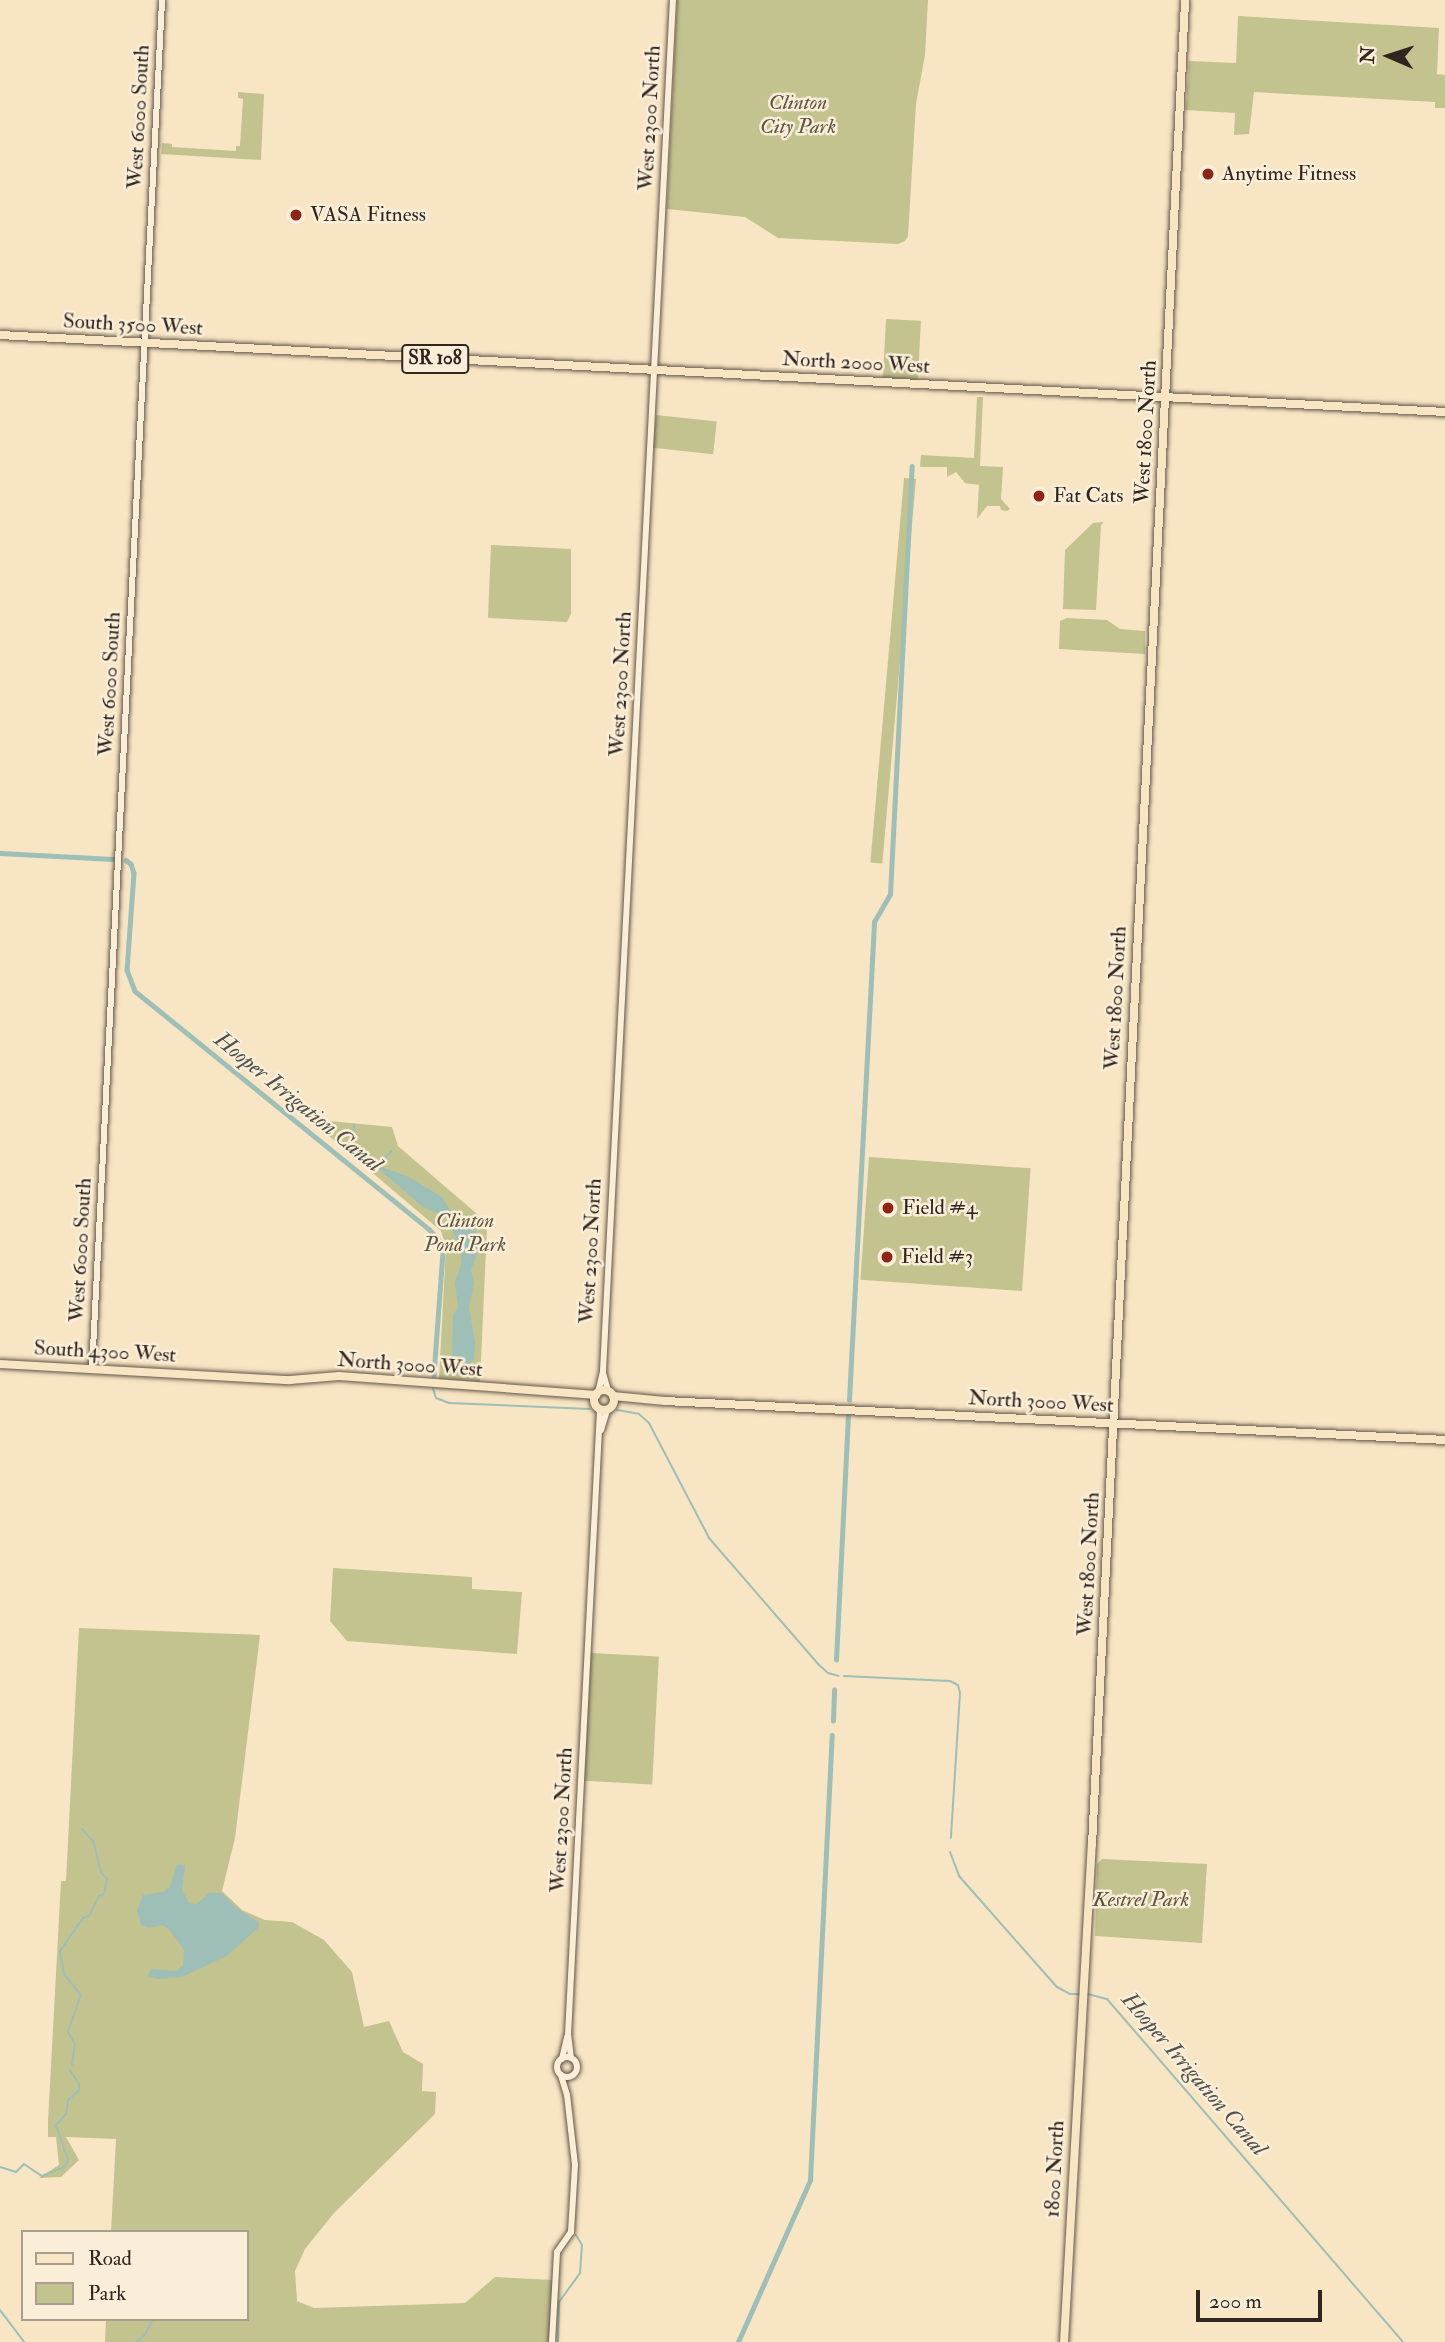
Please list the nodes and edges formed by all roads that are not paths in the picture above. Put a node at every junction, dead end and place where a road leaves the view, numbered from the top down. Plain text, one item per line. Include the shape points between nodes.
1 (162, 0) edge
2 (673, 0) edge
3 (1185, 0) edge
4 (0, 335) edge
5 (145, 344) junction
6 (264, 350) joint
7 (654, 370) junction
8 (1166, 396) junction
9 (1445, 412) edge
10 (0, 1364) edge
11 (93, 1369) junction
12 (208, 1376) joint
13 (604, 1400) junction
14 (1114, 1423) junction
15 (1445, 1440) edge
16 (1082, 1994) joint
17 (568, 2035) junction
18 (571, 2058) junction
19 (562, 2059) junction
20 (561, 2075) junction
21 (571, 2076) junction
22 (567, 2095) junction
23 (552, 2342) edge
24 (1064, 2342) edge

1 - 5 street, West 6000 South
2 - 7 street, West 2300 North
3 - 8 main road, West 1800 North
4 - 5 main road, South 3500 West / SR 108
5 - 6 main road, South 3500 West / SR 108
5 - 11 street, West 6000 South
6 - 7 main road, North 2000 West / SR 108
7 - 8 main road, North 2000 West / SR 108
7 - 13 street, West 2300 North
8 - 9 main road, North 2000 West / SR 108
8 - 14 main road, West 1800 North
10 - 11 main road, South 4300 West
11 - 12 main road, South 4300 West
12 - 13 main road, North 3000 West via 290,1381 339,1376
13 - 14 main road, North 3000 West
13 - 17 street, West 2300 North
14 - 15 main road, North 3000 West
14 - 16 main road, West 1800 North
16 - 24 main road, 1800 North
17 - 18 street
17 - 19 street
18 - 19 street
18 - 21 street via 577,2067
19 - 20 street via 557,2066
20 - 21 street
20 - 22 street
21 - 22 street
22 - 23 street via 575,2165 570,2232 557,2252

